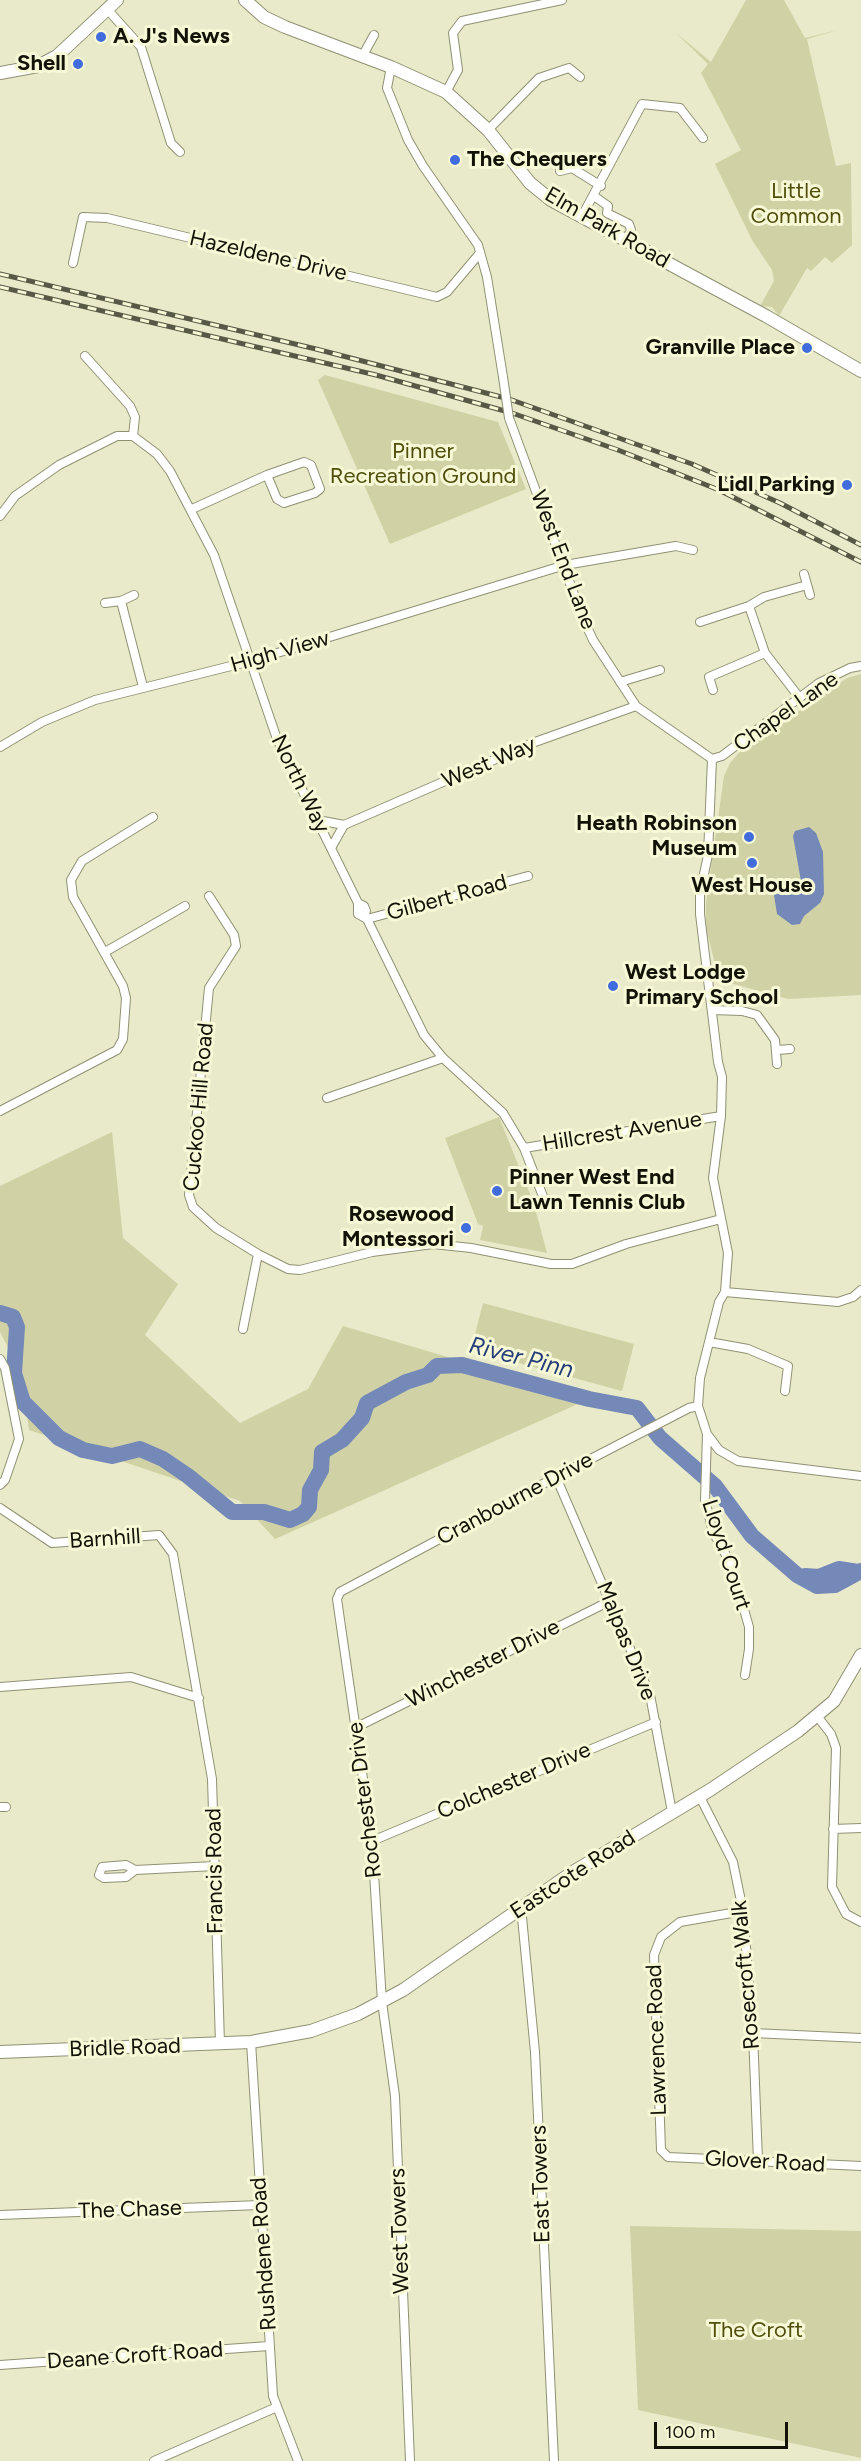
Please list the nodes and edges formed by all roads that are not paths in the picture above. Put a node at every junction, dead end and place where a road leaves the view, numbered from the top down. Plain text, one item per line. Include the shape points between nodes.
1 (117, 0) edge
2 (245, 0) edge
3 (562, 0) edge
4 (107, 9) junction
5 (374, 34) dead end
6 (362, 57) junction
7 (391, 67) junction
8 (0, 73) edge
9 (580, 77) dead end
10 (446, 92) junction
11 (488, 130) junction
12 (703, 138) dead end
13 (180, 152) dead end
14 (560, 171) dead end
15 (601, 186) junction
16 (594, 196) junction
17 (581, 218) junction
18 (626, 242) junction
19 (480, 254) junction
20 (73, 263) dead end
21 (85, 356) dead end
22 (861, 371) edge
23 (133, 436) junction
24 (267, 475) junction
25 (192, 509) junction
26 (0, 516) edge
27 (693, 550) dead end
28 (565, 565) junction
29 (804, 574) dead end
30 (807, 585) junction
31 (134, 595) dead end
32 (810, 595) dead end
33 (122, 601) junction
34 (105, 603) dead end
35 (749, 606) junction
36 (700, 622) dead end
37 (765, 654) junction
38 (251, 661) junction
39 (861, 666) edge
40 (660, 670) dead end
41 (620, 682) junction
42 (143, 687) junction
43 (713, 690) dead end
44 (799, 697) junction
45 (636, 706) junction
46 (0, 747) edge
47 (712, 759) junction
48 (153, 817) dead end
49 (318, 820) junction
50 (344, 825) junction
51 (331, 848) junction
52 (528, 876) dead end
53 (209, 896) dead end
54 (184, 906) dead end
55 (365, 918) junction
56 (105, 952) junction
57 (712, 1010) junction
58 (790, 1049) dead end
59 (777, 1050) junction
60 (443, 1058) junction
61 (777, 1064) dead end
62 (327, 1098) dead end
63 (0, 1111) edge
64 (721, 1116) junction
65 (524, 1148) junction
66 (546, 1204) dead end
67 (721, 1219) junction
68 (258, 1254) junction
69 (861, 1290) edge
70 (725, 1292) junction
71 (243, 1329) dead end
72 (709, 1342) junction
73 (0, 1359) edge
74 (785, 1391) dead end
75 (698, 1406) junction
76 (706, 1434) junction
77 (861, 1476) edge
78 (556, 1477) junction
79 (0, 1485) edge
80 (0, 1508) edge
81 (337, 1599) joint
82 (610, 1600) junction
83 (861, 1655) edge
84 (745, 1675) dead end
85 (0, 1688) edge
86 (199, 1698) junction
87 (817, 1716) junction
88 (656, 1722) junction
89 (357, 1727) junction
90 (700, 1797) junction
91 (672, 1812) junction
92 (861, 1828) edge
93 (833, 1829) junction
94 (372, 1840) junction
95 (215, 1866) junction
96 (135, 1870) dead end
97 (521, 1907) junction
98 (742, 1911) junction
99 (861, 1922) edge
100 (382, 2002) junction
101 (753, 2033) junction
102 (861, 2038) edge
103 (251, 2042) junction
104 (220, 2044) junction
105 (0, 2052) edge
106 (668, 2157) joint
107 (758, 2161) junction
108 (861, 2166) edge
109 (260, 2205) junction
110 (0, 2215) edge
111 (269, 2346) junction
112 (0, 2365) edge
113 (277, 2407) junction
114 (154, 2461) edge
115 (298, 2461) edge
116 (410, 2461) edge
117 (554, 2461) edge

1 - 4 street
2 - 6 street, Elm Park Road via 285,27
3 - 10 street via 462,21 453,33 458,70
4 - 8 street via 57,56 38,66
4 - 13 street via 141,47 171,142
5 - 6 street
6 - 7 street, Elm Park Road
7 - 10 street, Elm Park Road
7 - 19 street, West End Lane via 387,88 408,140 478,245
9 - 11 street via 569,68 539,78
10 - 11 street, Elm Park Road
11 - 17 street, Elm Park Road via 530,183
12 - 15 street via 680,108 642,104
14 - 15 street via 572,168
15 - 16 street
16 - 17 street
16 - 18 street via 608,206 607,213 629,224
17 - 18 street, Elm Park Road
18 - 22 street, Elm Park Road
19 - 20 street, Hazeldene Drive via 447,292 437,297 107,218 83,217
19 - 28 street, West End Lane, bridge via 509,418
21 - 23 street via 130,406 135,417
23 - 25 street, North Way via 170,471
23 - 26 street via 117,436 59,465 15,496
24 - 24 street via 277,499 284,503 320,489 311,465 304,462
24 - 25 street
25 - 38 street, North Way via 214,555
27 - 28 street, High View via 676,546
28 - 38 street, High View
28 - 41 street, West End Lane via 593,640
29 - 30 street
30 - 32 street
30 - 35 street via 764,597
31 - 33 street
33 - 34 street
33 - 42 street
35 - 36 street
35 - 37 street
37 - 43 street via 709,677
37 - 44 street
38 - 42 street, High View
38 - 49 street, North Way via 277,739
39 - 44 street, Chapel Lane via 819,683
40 - 41 street
41 - 45 street, West End Lane
42 - 46 street, High View via 64,711
44 - 47 street, Chapel Lane via 722,756
45 - 47 street, West End Lane
45 - 50 street, West Way via 535,742
47 - 57 street via 708,855 700,914
48 - 56 street via 82,861 71,880 73,897
49 - 50 street
49 - 51 street, North Way
50 - 51 street
51 - 55 street, North Way via 358,903 364,906
52 - 55 street, Gilbert Road
53 - 68 street, Cuckoo Hill Road via 234,935 236,946 210,988 189,1195 193,1207 216,1228
54 - 56 street
55 - 60 street, North Way via 417,1024
56 - 63 street via 126,998 123,1039 117,1050
57 - 59 street via 757,1015 776,1040
57 - 64 street via 722,1077
58 - 59 street
59 - 61 street
60 - 62 street
60 - 65 street, North Way via 504,1113
64 - 65 street, Hillcrest Avenue
64 - 67 street via 713,1178
65 - 66 street, North Way
67 - 68 street, Cuckoo Hill Road via 626,1244 572,1264 433,1244 372,1252 300,1270 288,1269
67 - 70 street via 728,1252
68 - 71 street
69 - 70 street via 838,1302
70 - 72 street
72 - 74 street via 748,1349 788,1366
72 - 75 street
73 - 79 street via 20,1439
75 - 76 street
75 - 78 street, Cranbourne Drive
76 - 77 street via 719,1450 738,1461
76 - 84 street, Lloyd Court via 705,1500 713,1532 731,1564 749,1627
78 - 81 street, Cranbourne Drive via 340,1592
78 - 82 street, Malpas Drive
80 - 86 street, Barnhill via 51,1543 159,1535 173,1554
81 - 89 street, Rochester Drive
82 - 88 street, Malpas Drive via 650,1695
82 - 89 street, Winchester Drive
83 - 87 street, Eastcote Road via 845,1687
85 - 86 street via 131,1677
86 - 95 street, Francis Road via 212,1779
87 - 90 street, Eastcote Road
87 - 93 street via 836,1748
88 - 91 street, Malpas Drive
88 - 94 street, Colchester Drive
89 - 94 street, Rochester Drive
90 - 91 street, Eastcote Road
90 - 98 street, Rosecroft Walk via 733,1862
91 - 97 street, Eastcote Road
92 - 93 street
93 - 99 street via 832,1887 846,1914
94 - 100 street, Rochester Drive
95 - 96 street
95 - 104 street, Francis Road
97 - 100 street, Eastcote Road
97 - 117 street, East Towers via 535,2052
98 - 101 street, Rosecroft Walk
98 - 106 street, Lawrence Road via 680,1922 661,1937 654,1955 661,2150
100 - 103 street, Eastcote Road via 311,2031
100 - 116 street, West Towers via 395,2096
101 - 102 street
101 - 107 street, Rosecroft Walk
103 - 104 street, Bridle Road
103 - 109 street, Rushdene Road
104 - 105 street, Bridle Road
106 - 107 street, Glover Road
107 - 108 street, Glover Road
109 - 110 street, The Chase
109 - 111 street, Rushdene Road
111 - 112 street, Deane Croft Road
111 - 113 street, Rushdene Road
113 - 114 street
113 - 115 street, Rushdene Road

